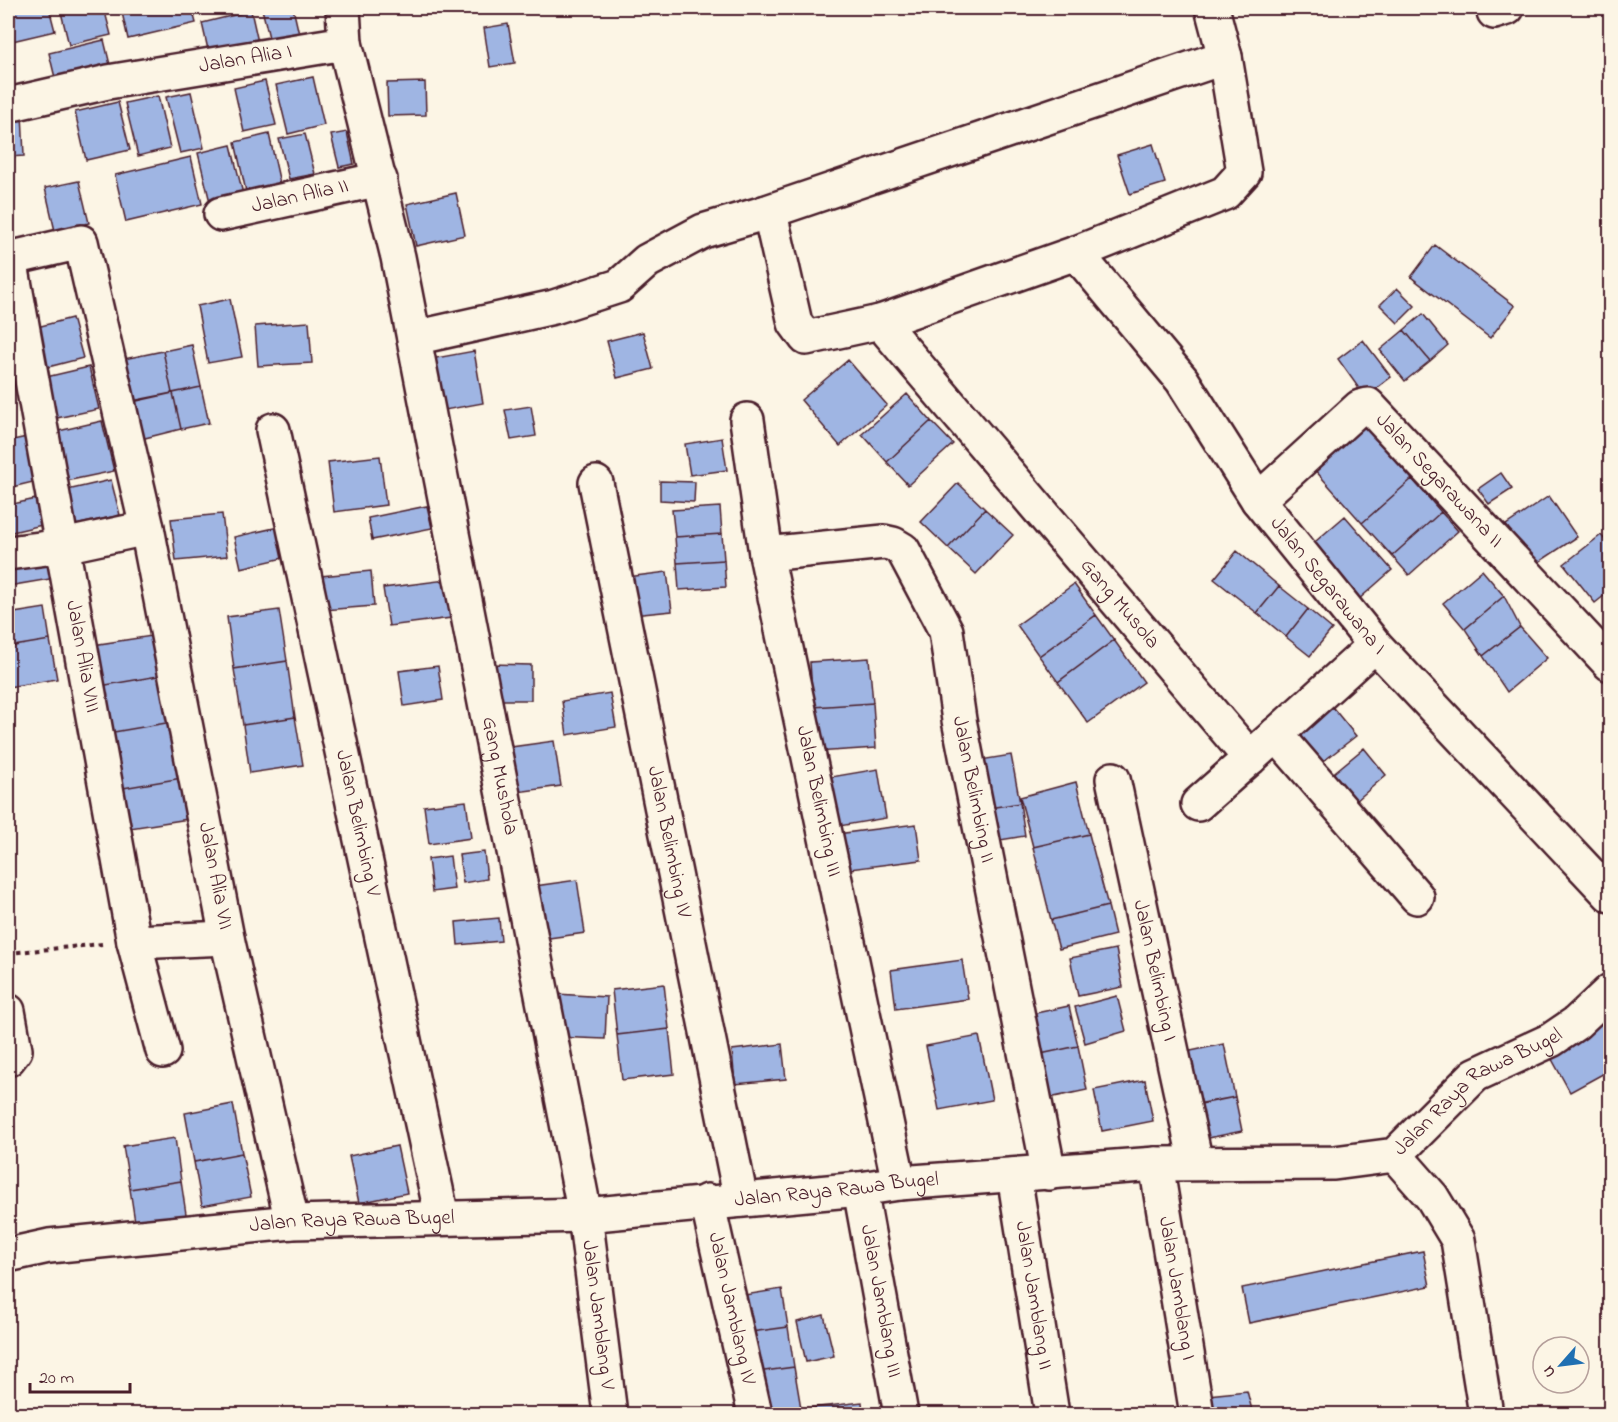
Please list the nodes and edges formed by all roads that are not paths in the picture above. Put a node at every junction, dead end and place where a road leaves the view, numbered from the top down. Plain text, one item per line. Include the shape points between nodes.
1 (343, 8) edge
2 (1212, 8) edge
3 (345, 43) junction
4 (1224, 57) junction
5 (8, 105) edge
6 (380, 179) junction
7 (764, 213) junction
8 (221, 214) dead end
9 (1076, 253) junction
10 (9, 259) edge
11 (880, 322) junction
12 (414, 338) junction
13 (747, 420) dead end
14 (273, 430) dead end
15 (596, 483) dead end
16 (1258, 500) junction
17 (147, 528) junction
18 (63, 546) junction
19 (8, 553) edge
20 (766, 554) junction
21 (1375, 645) junction
22 (1611, 664) edge
23 (1276, 734) junction
24 (1250, 758) junction
25 (1113, 778) dead end
26 (1198, 804) dead end
27 (1611, 896) edge
28 (1417, 897) dead end
29 (227, 938) junction
30 (134, 942) junction
31 (1611, 991) edge
32 (8, 1011) edge
33 (163, 1051) dead end
34 (8, 1059) edge
35 (1395, 1155) junction
36 (1196, 1163) junction
37 (1156, 1164) junction
38 (1049, 1173) junction
39 (1014, 1175) junction
40 (898, 1183) junction
41 (860, 1189) junction
42 (741, 1200) junction
43 (707, 1201) junction
44 (585, 1215) junction
45 (442, 1217) junction
46 (292, 1222) junction
47 (8, 1255) edge
48 (610, 1414) edge
49 (755, 1414) edge
50 (902, 1414) edge
51 (1052, 1414) edge
52 (1197, 1414) edge
53 (1486, 1414) edge

1 - 3 street
2 - 4 street
3 - 5 street, Jalan Alia I via 108,82
3 - 6 street
4 - 7 street
4 - 9 street via 1244,172 1226,193
6 - 8 street, Jalan Alia II
6 - 12 street, Gang Mushola
7 - 11 street via 772,222 795,323 806,338
7 - 12 street via 703,231 647,261 619,286 554,307
9 - 11 street
9 - 16 street, Jalan Segarawana I via 1182,380
10 - 17 street, Jalan Alia VII via 81,243
10 - 18 street, Jalan Alia VIII
11 - 24 street, Gang Musola
12 - 44 street, Gang Mushola
13 - 20 street, Jalan Belimbing III
14 - 45 street, Jalan Belimbing V
15 - 42 street, Jalan Belimbing IV
16 - 21 street, Jalan Segarawana I
16 - 22 street, Jalan Segarawana II via 1360,407 1368,405
17 - 18 street
17 - 29 street, Jalan Alia VII
18 - 19 street
18 - 30 street, Jalan Alia VIII
20 - 38 street, Jalan Belimbing II via 893,544 903,550 946,631 959,720
20 - 40 street, Jalan Belimbing III
21 - 23 street
21 - 27 street, Jalan Segarawana I
23 - 24 street
23 - 28 street
24 - 26 street
25 - 36 street, Jalan Belimbing I
29 - 30 street
29 - 46 street, Jalan Alia VII
30 - 33 street, Jalan Alia VIII
31 - 35 street, Jalan Raya Rawa Bugel via 1551,1040 1475,1076
32 - 34 street via 15,1050
35 - 36 street, Jalan Raya Rawa Bugel via 1334,1163
35 - 53 street via 1432,1197 1458,1240
36 - 37 street, Jalan Raya Rawa Bugel
37 - 38 street, Jalan Raya Rawa Bugel
37 - 52 street, Jalan Jamblang I
38 - 39 street, Jalan Raya Rawa Bugel
39 - 40 street, Jalan Raya Rawa Bugel
39 - 51 street, Jalan Jamblang II
40 - 41 street, Jalan Raya Rawa Bugel
41 - 42 street, Jalan Raya Rawa Bugel
41 - 50 street, Jalan Jamblang III
42 - 43 street, Jalan Raya Rawa Bugel
43 - 44 street, Jalan Raya Rawa Bugel
43 - 49 street, Jalan Jamblang IV
44 - 45 street, Jalan Raya Rawa Bugel
44 - 48 street, Jalan Jamblang V
45 - 46 street, Jalan Raya Rawa Bugel
46 - 47 street, Jalan Raya Rawa Bugel via 49,1246

